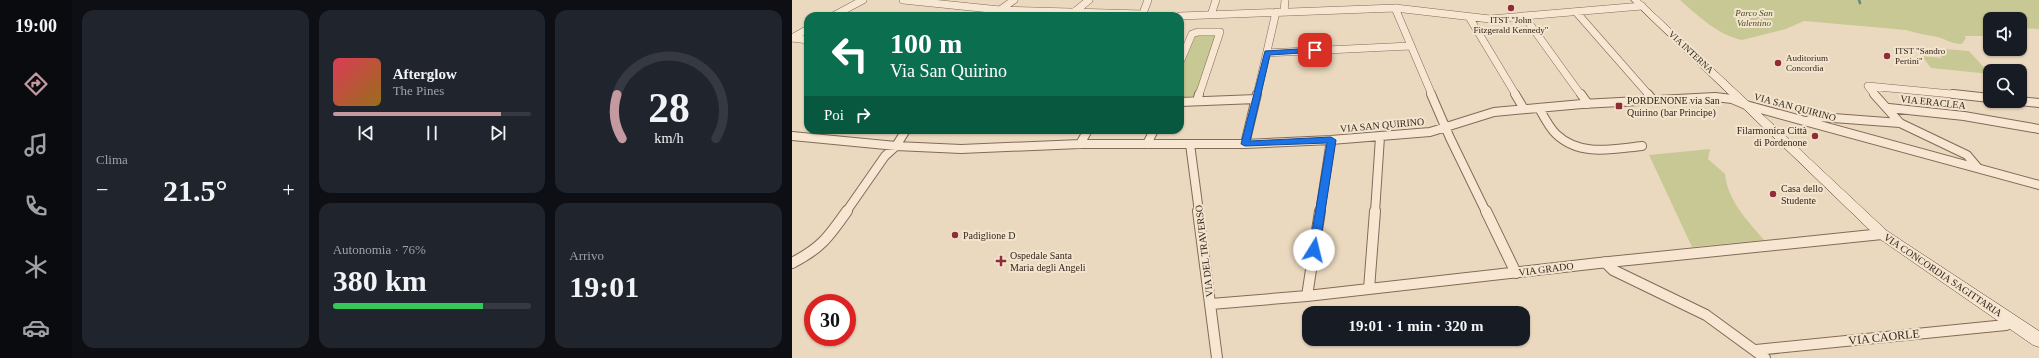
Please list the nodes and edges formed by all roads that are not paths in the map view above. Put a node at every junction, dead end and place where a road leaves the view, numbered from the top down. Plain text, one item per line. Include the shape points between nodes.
1 (863, 0) edge
2 (903, 0) edge
3 (1014, 0) edge
4 (1089, 0) edge
5 (1148, 0) edge
6 (1216, 0) edge
7 (1285, 0) edge
8 (1356, 0) edge
9 (1639, 3) edge
10 (1395, 8) junction
11 (1355, 9) junction
12 (1000, 10) junction
13 (840, 12) edge
14 (1009, 12) edge
15 (1074, 12) edge
16 (1143, 12) edge
17 (1280, 12) junction
18 (1577, 12) junction
19 (1211, 15) junction
20 (1184, 16) edge
21 (1524, 16) junction
22 (1469, 17) junction
23 (804, 31) edge
24 (792, 38) edge
25 (804, 40) edge
26 (1410, 46) junction
27 (1184, 53) edge
28 (1267, 53) junction
29 (1983, 97) edge
30 (1256, 99) junction
31 (1653, 100) junction
32 (1197, 101) junction
33 (1184, 102) edge
34 (2027, 102) edge
35 (2039, 103) edge
36 (1588, 104) junction
37 (1746, 105) junction
38 (1539, 108) junction
39 (1889, 108) junction
40 (1524, 109) junction
41 (1806, 121) junction
42 (1900, 123) junction
43 (1446, 128) junction
44 (2039, 129) edge
45 (904, 134) edge
46 (1086, 134) edge
47 (1152, 134) edge
48 (792, 136) edge
49 (1380, 137) junction
50 (1331, 140) junction
51 (1080, 144) junction
52 (1147, 144) junction
53 (1190, 144) junction
54 (1245, 144) junction
55 (896, 146) junction
56 (1642, 146) dead end
57 (1978, 168) junction
58 (2039, 185) edge
59 (1882, 234) junction
60 (1605, 262) junction
61 (792, 263) edge
62 (1516, 273) junction
63 (1369, 289) junction
64 (1306, 296) junction
65 (1211, 304) junction
66 (2012, 322) junction
67 (2039, 340) edge
68 (1756, 350) junction
69 (1217, 358) edge
70 (1765, 358) edge

1 - 13 street
2 - 12 street
3 - 12 street
4 - 15 street
5 - 16 street
6 - 19 street
7 - 17 street
8 - 11 street
9 - 18 street
9 - 37 street, VIA INTERNA
10 - 11 street
10 - 22 street
10 - 26 street
11 - 17 street
12 - 14 street
17 - 19 street
17 - 28 street
18 - 21 street
18 - 31 street
19 - 20 street
21 - 22 street via 1490,19
21 - 36 street
22 - 40 street
23 - 24 street
24 - 25 street
26 - 28 street
26 - 43 street
27 - 32 street via 1192,34 1220,32
28 - 30 street
29 - 39 street via 1868,86
30 - 32 street
30 - 54 street
31 - 36 street, VIA SAN QUIRINO
31 - 37 street, VIA SAN QUIRINO via 1715,97 1732,99
32 - 33 street
34 - 35 street
36 - 38 street, VIA SAN QUIRINO
37 - 41 street, VIA SAN QUIRINO
37 - 59 street, VIA CONCORDIA SAGITTARIA
38 - 40 street, VIA SAN QUIRINO
38 - 56 street via 1556,134 1580,149
39 - 42 street, VIA ERACLEA
39 - 44 street, VIA ERACLEA via 1964,116
40 - 43 street, VIA SAN QUIRINO via 1482,114
41 - 42 street, VIA ERACLEA via 1820,117
41 - 57 street, VIA SAN QUIRINO
42 - 57 street, VIA ERACLEA via 1967,155
43 - 49 street, VIA SAN QUIRINO
43 - 62 street
45 - 55 street
46 - 51 street
47 - 52 street
48 - 55 street, VIA SAN QUIRINO
49 - 50 street, VIA SAN QUIRINO
49 - 63 street
50 - 54 street, VIA SAN QUIRINO
50 - 64 street
51 - 52 street, VIA SAN QUIRINO
51 - 55 street, VIA SAN QUIRINO via 961,149
52 - 53 street, VIA SAN QUIRINO
53 - 54 street, VIA SAN QUIRINO
53 - 65 street, VIA DEL TRAVERSO
55 - 61 street via 886,156 826,241
57 - 58 street, VIA SAN QUIRINO
59 - 60 street, VIA GRADO
59 - 66 street, VIA CONCORDIA SAGITTARIA
60 - 62 street, VIA GRADO
60 - 68 street via 1613,270 1706,315
62 - 63 street, VIA GRADO
63 - 64 street, VIA GRADO
64 - 65 street, VIA GRADO
65 - 69 street, VIA DEL TRAVERSO
66 - 67 street, VIA CONCORDIA SAGITTARIA
66 - 68 street, VIA CAORLE via 2006,325
68 - 70 street

